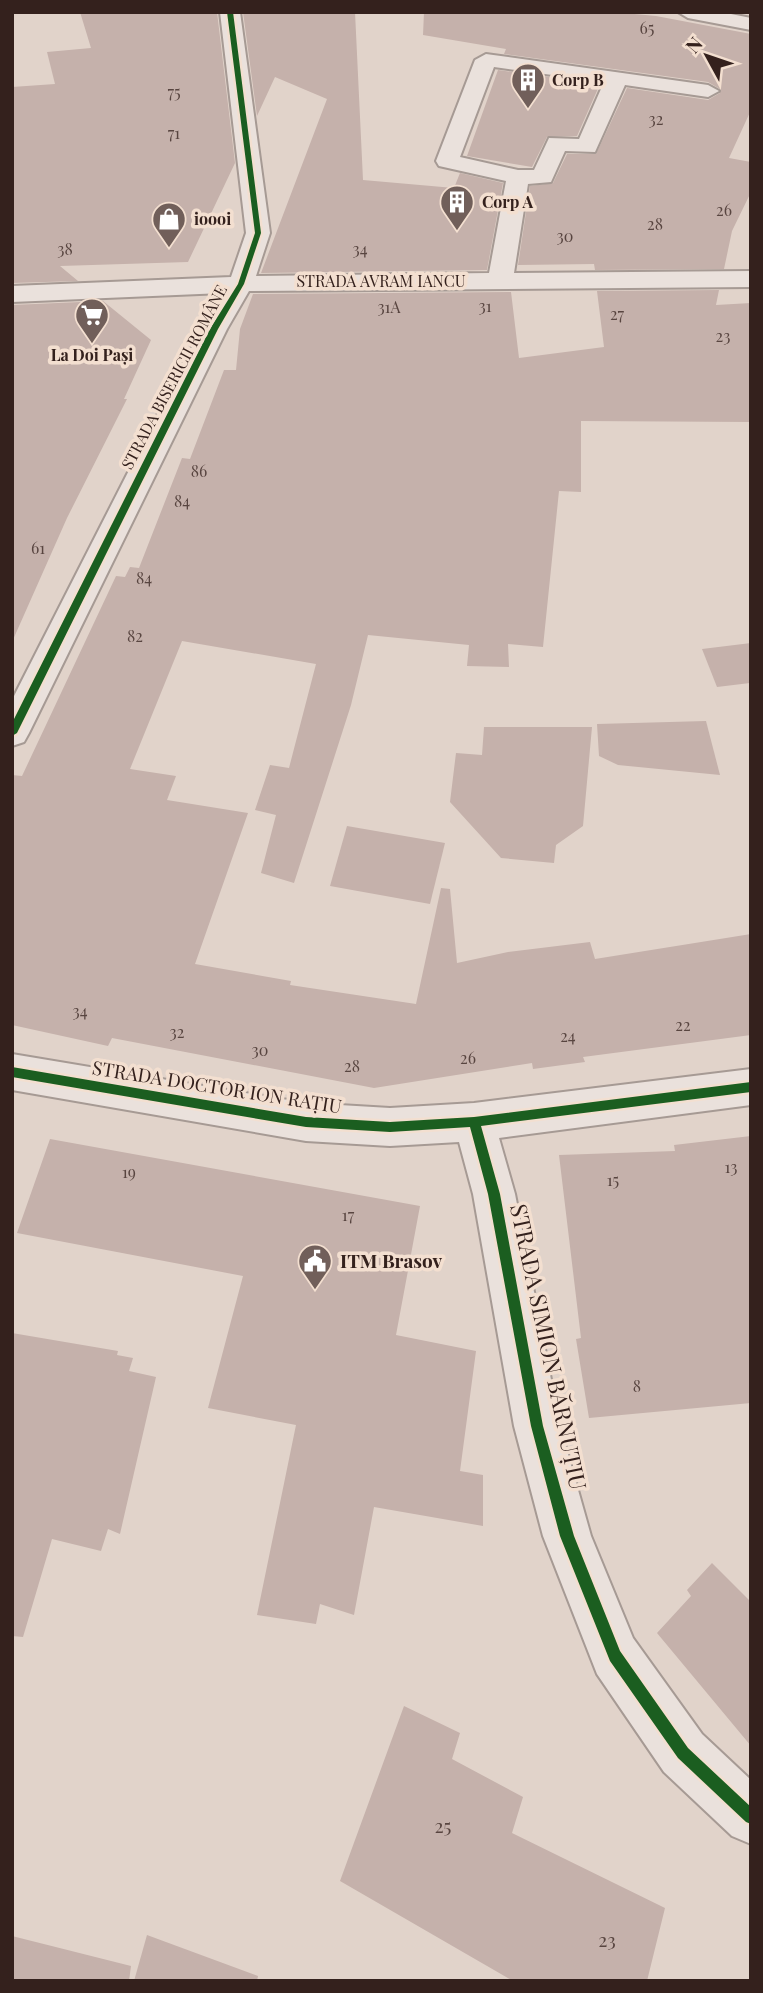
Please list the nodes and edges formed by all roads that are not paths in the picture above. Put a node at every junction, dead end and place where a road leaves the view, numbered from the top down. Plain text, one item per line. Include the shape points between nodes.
1 (230, 12) edge
2 (688, 12) edge
3 (751, 24) edge
4 (617, 77) junction
5 (708, 91) dead end
6 (518, 177) junction
7 (751, 279) edge
8 (500, 280) junction
9 (241, 284) junction
10 (12, 294) edge
11 (12, 733) edge
12 (12, 1072) edge
13 (751, 1087) edge
14 (474, 1122) junction
15 (751, 1817) edge

1 - 9 street, STRADA BISERICII ROMÂNE via 258,233
2 - 3 street
4 - 5 street
4 - 6 street via 587,147 557,143 543,177
4 - 6 street via 486,60 447,161
6 - 8 street
7 - 8 street, STRADA AVRAM IANCU
8 - 9 street, STRADA AVRAM IANCU
9 - 10 street, STRADA AVRAM IANCU
9 - 11 street, STRADA BISERICII ROMÂNE
12 - 14 street, STRADA DOCTOR ION RAȚIU via 306,1122 390,1127
13 - 14 street, STRADA DOCTOR ION RAȚIU
14 - 15 street, STRADA SIMION BĂRNUȚIU via 494,1194 537,1426 567,1536 615,1656 683,1754

